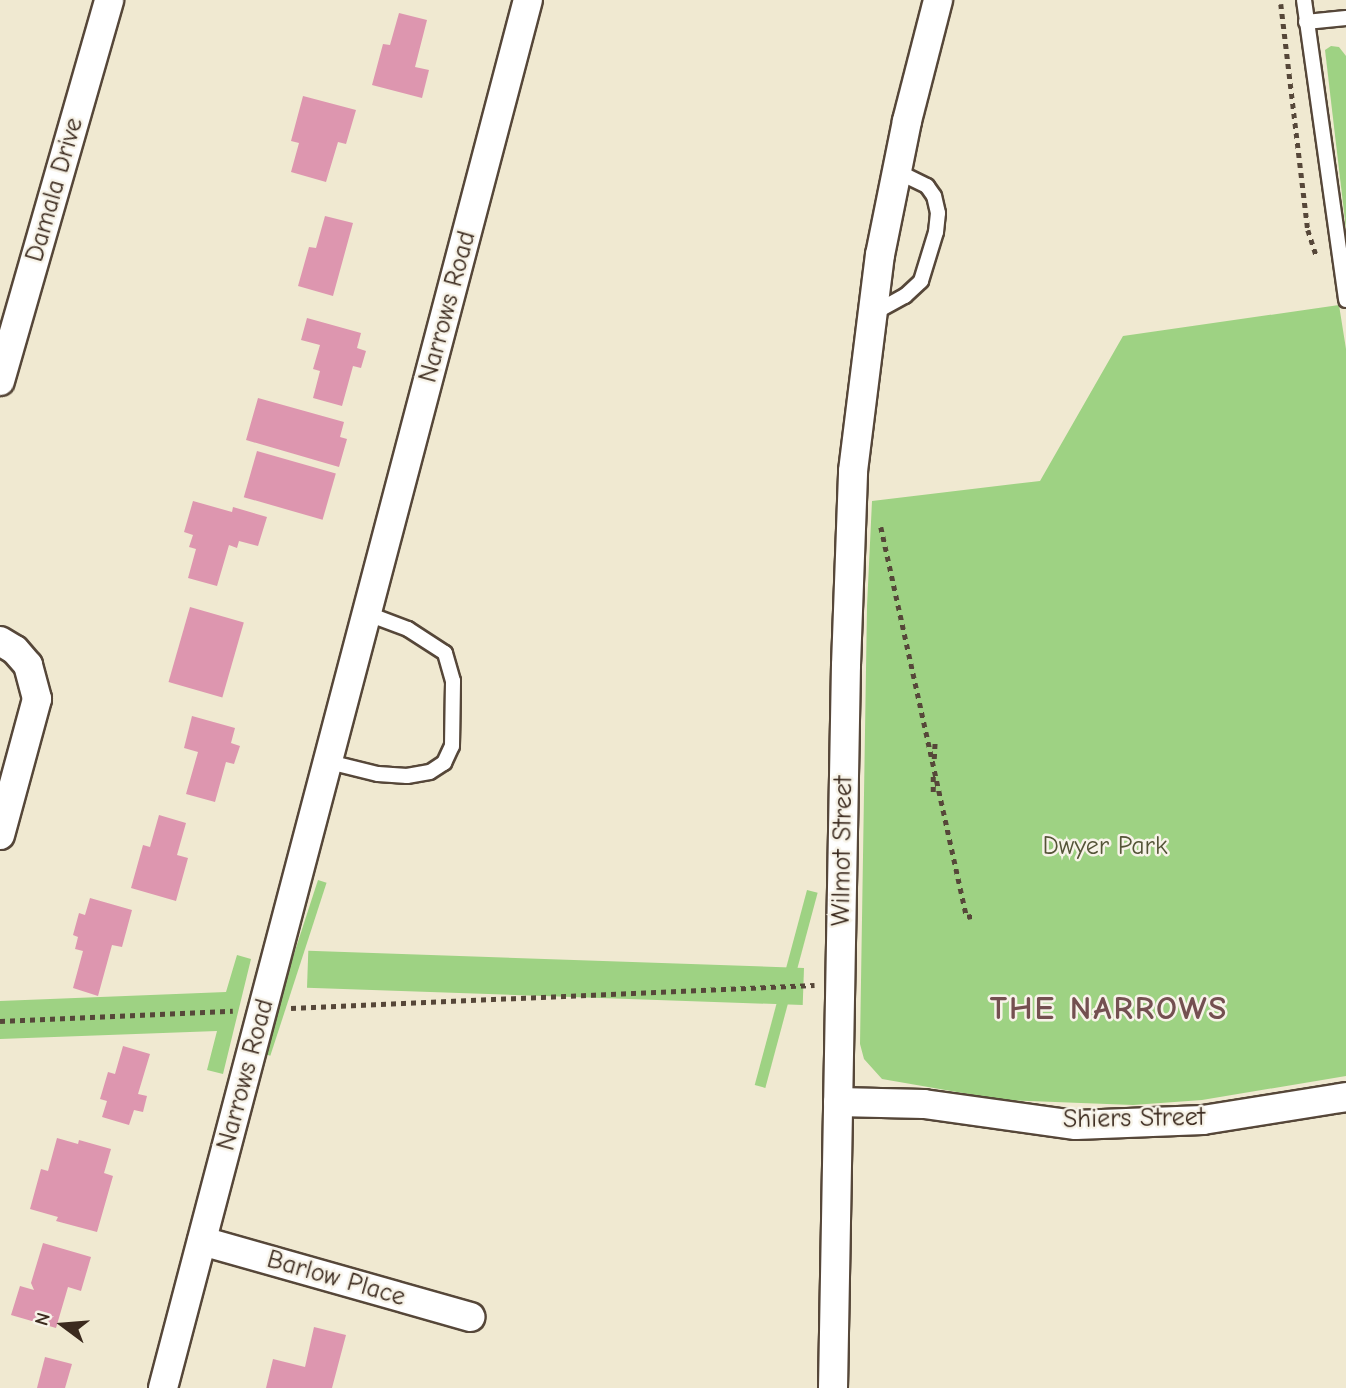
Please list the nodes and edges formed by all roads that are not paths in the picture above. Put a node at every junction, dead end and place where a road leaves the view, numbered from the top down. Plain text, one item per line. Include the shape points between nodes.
1 (109, 0) edge
2 (528, 0) edge
3 (938, 0) edge
4 (1304, 0) edge
5 (1346, 18) edge
6 (1307, 22) junction
7 (896, 171) junction
8 (1346, 300) edge
9 (870, 314) junction
10 (0, 381) edge
11 (368, 614) junction
12 (0, 641) edge
13 (330, 761) junction
14 (0, 835) edge
15 (1346, 1097) edge
16 (838, 1102) junction
17 (202, 1241) junction
18 (470, 1317) dead end
19 (163, 1388) edge
20 (833, 1388) edge

1 - 10 street, Damala Drive
2 - 11 street, Narrows Road
3 - 7 street, Wilmot Street
4 - 6 lane
5 - 6 lane
6 - 8 lane
7 - 9 street, Wilmot Street
7 - 9 lane via 927,186 934,196 936,232 920,281 905,296
9 - 16 street, Wilmot Street via 853,471
11 - 13 street, Narrows Road
11 - 13 lane via 408,629 445,653 453,681 452,746 444,762 429,772 407,776 378,774
12 - 14 street via 22,657 32,672 37,699
13 - 17 street, Narrows Road
15 - 16 street, Shiers Street via 1203,1120 1076,1125 924,1104
16 - 20 street, Wilmot Street
17 - 18 street, Barlow Place
17 - 19 street, Narrows Road

